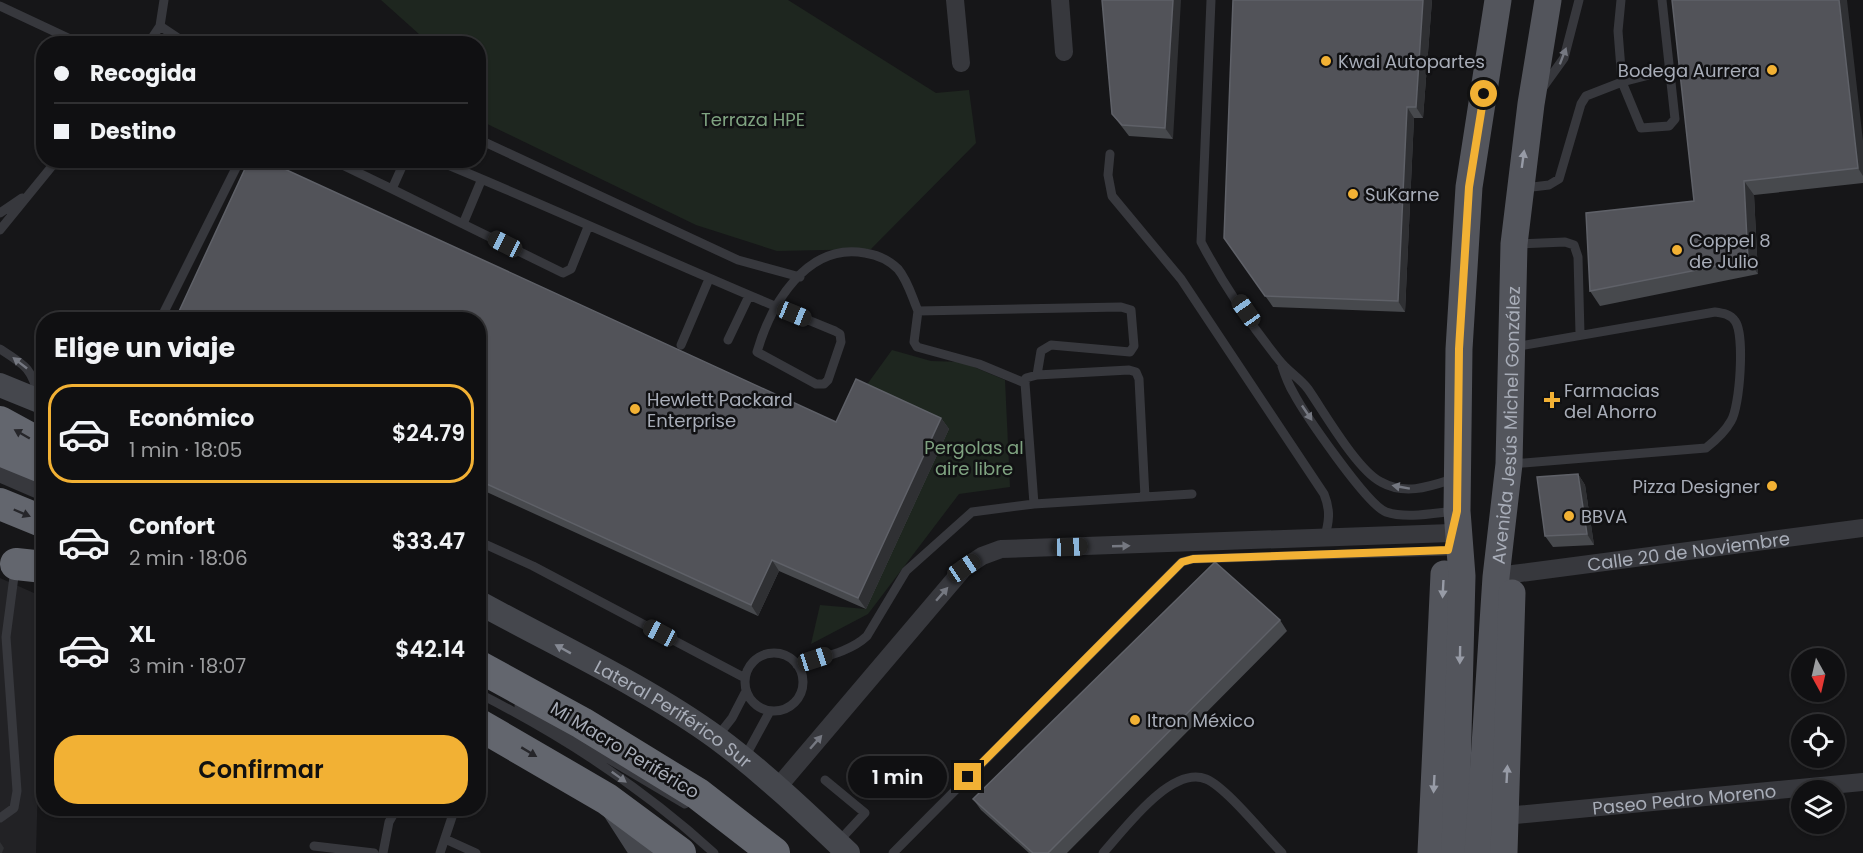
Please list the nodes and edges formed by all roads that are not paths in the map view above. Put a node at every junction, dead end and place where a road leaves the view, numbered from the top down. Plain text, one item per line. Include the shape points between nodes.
1 (164, 0) edge
2 (955, 0) edge
3 (1060, 0) edge
4 (1211, 0) edge
5 (1498, 0) edge
6 (1548, 0) edge
7 (1579, 0) edge
8 (1621, 0) edge
9 (1662, 0) edge
10 (0, 6) edge
11 (160, 26) junction
12 (64, 36) edge
13 (153, 36) edge
14 (175, 36) edge
15 (1064, 52) dead end
16 (961, 63) dead end
17 (1668, 70) junction
18 (1622, 82) junction
19 (1531, 104) junction
20 (486, 144) edge
21 (1110, 154) dead end
22 (51, 168) edge
23 (236, 168) edge
24 (349, 168) edge
25 (401, 168) edge
26 (462, 168) edge
27 (481, 181) junction
28 (392, 189) junction
29 (1519, 189) junction
30 (32, 192) junction
31 (0, 213) edge
32 (463, 225) junction
33 (588, 227) junction
34 (0, 230) edge
35 (1514, 244) junction
36 (800, 277) junction
37 (709, 279) junction
38 (749, 296) junction
39 (774, 306) junction
40 (918, 311) junction
41 (164, 312) edge
42 (1580, 334) junction
43 (728, 340) dead end
44 (681, 345) dead end
45 (1512, 347) junction
46 (0, 349) edge
47 (1280, 361) junction
48 (1037, 375) junction
49 (1025, 383) junction
50 (0, 385) edge
51 (36, 386) edge
52 (36, 400) edge
53 (0, 422) edge
54 (36, 442) edge
55 (0, 450) edge
56 (1509, 464) junction
57 (36, 465) edge
58 (0, 470) edge
59 (1457, 477) junction
60 (0, 478) edge
61 (36, 485) edge
62 (36, 494) edge
63 (1192, 494) dead end
64 (1145, 497) junction
65 (0, 504) edge
66 (1034, 504) junction
67 (1505, 511) junction
68 (36, 519) edge
69 (1863, 528) edge
70 (1452, 532) junction
71 (1323, 540) junction
72 (486, 545) edge
73 (20, 563) edge
74 (36, 572) edge
75 (1513, 574) junction
76 (486, 606) edge
77 (797, 665) junction
78 (486, 670) edge
79 (745, 678) junction
80 (486, 689) edge
81 (746, 691) junction
82 (486, 698) edge
83 (770, 711) junction
84 (486, 738) edge
85 (716, 738) junction
86 (744, 760) junction
87 (825, 780) dead end
88 (1863, 782) edge
89 (778, 787) junction
90 (607, 799) junction
91 (691, 808) dead end
92 (386, 816) edge
93 (392, 816) edge
94 (452, 816) edge
95 (1505, 816) junction
96 (0, 818) edge
97 (388, 822) junction
98 (445, 839) junction
99 (836, 844) edge
100 (314, 846) dead end
101 (374, 853) edge
102 (383, 853) edge
103 (440, 853) edge
104 (476, 853) edge
105 (642, 853) edge
106 (680, 853) edge
107 (714, 853) edge
108 (774, 853) edge
109 (893, 853) edge
110 (1103, 853) edge
111 (1282, 853) edge
112 (1431, 853) edge
113 (1455, 853) edge
114 (1478, 853) edge
115 (1504, 853) edge

1 - 11 lane
2 - 16 street
3 - 15 street
4 - 47 lane via 1201,242
5 - 59 main road, Avenida Jesús Michel González via 1469,187 1459,349
6 - 19 main road, Avenida Jesús Michel González
19 -> 7 lane via 1564,58
8 - 18 lane via 1618,31
9 - 17 lane
10 - 12 lane
11 - 13 lane
11 - 14 lane
17 - 18 lane
17 - 18 lane via 1676,119 1669,126 1640,127
18 - 29 lane via 1586,96 1559,178 1549,184
29 -> 19 main road, Avenida Jesús Michel González
20 - 36 lane via 738,260
21 - 71 lane via 1112,196 1181,279 1324,494 1330,517
22 - 30 lane
23 - 41 lane
24 - 28 lane
25 - 28 lane
26 - 27 lane
27 - 32 lane
27 - 33 lane
28 - 32 lane
29 - 35 main road, Avenida Jesús Michel González
30 - 31 lane
30 - 34 lane
32 - 33 lane via 563,273 571,269
33 - 37 lane
35 - 42 lane via 1574,245 1578,257
35 - 45 main road, Avenida Jesús Michel González
36 - 39 lane
36 - 40 lane via 826,255 852,250 870,254 897,268
37 - 38 lane
37 - 44 lane
38 - 39 lane
38 - 43 lane
39 - 39 lane via 840,334 841,342 824,384 816,384 758,354
40 - 48 lane via 1121,306 1131,310 1134,346 1130,352 1051,345 1041,351
40 - 49 lane via 914,342 917,347 979,364
42 - 45 lane
42 - 56 lane via 1723,313 1735,321 1741,340 1732,420 1706,448
45 - 56 main road, Avenida Jesús Michel González
51 -> 46 lane via 23,363
59 -> 47 lane via 1404,490 1380,482 1354,455 1305,386
47 -> 70 lane via 1292,391 1338,459 1377,506
48 - 49 lane via 1026,378
48 - 64 lane via 1137,372
49 - 66 lane
50 - 52 street
54 -> 53 highway
55 - 57 highway
56 - 67 main road, Avenida Jesús Michel González
58 - 61 lane
59 - 70 main road, Avenida Jesús Michel González
60 - 62 lane
63 - 64 lane
64 - 66 lane
65 -> 68 highway
66 - 77 lane via 985,508 967,515 906,571 867,636 851,648
67 - 75 main road
67 - 114 main road, Avenida Jesús Michel González via 1496,577
69 - 75 street, Calle 20 de Noviembre
70 - 71 street
70 - 109 lane via 1182,562
70 -> 112 main road via 1443,575
70 -> 113 main road, Avenida Jesús Michel González via 1462,576
89 -> 71 street via 964,568 982,556 1001,549
72 - 79 lane
73 - 74 street
73 - 96 lane via 6,637 17,791 14,808
95 -> 75 main road
85 -> 76 street, Lateral Periférico Sur via 668,706
77 - 79 lane via 787,656 766,654 754,660
77 - 83 lane via 802,689 797,699 784,709
78 - 108 highway via 698,794
79 - 81 lane
80 - 91 lane, Mi Macro Periférico
81 - 83 lane via 756,705
81 - 85 lane
82 -> 107 lane, Mi Macro Periférico via 604,766 681,823
83 - 86 lane
84 -> 90 highway
85 - 86 street, Lateral Periférico Sur
86 - 89 street, Lateral Periférico Sur
87 - 99 lane via 865,813
88 - 95 street, Paseo Pedro Moreno
89 - 99 street, Lateral Periférico Sur
90 - 105 street
90 - 106 highway
92 - 97 lane
93 - 97 lane
94 - 98 lane
95 - 115 main road
97 - 102 lane
98 - 103 lane
98 - 104 lane
100 - 101 lane
110 - 111 lane via 1167,786 1195,777 1207,779 1225,794

